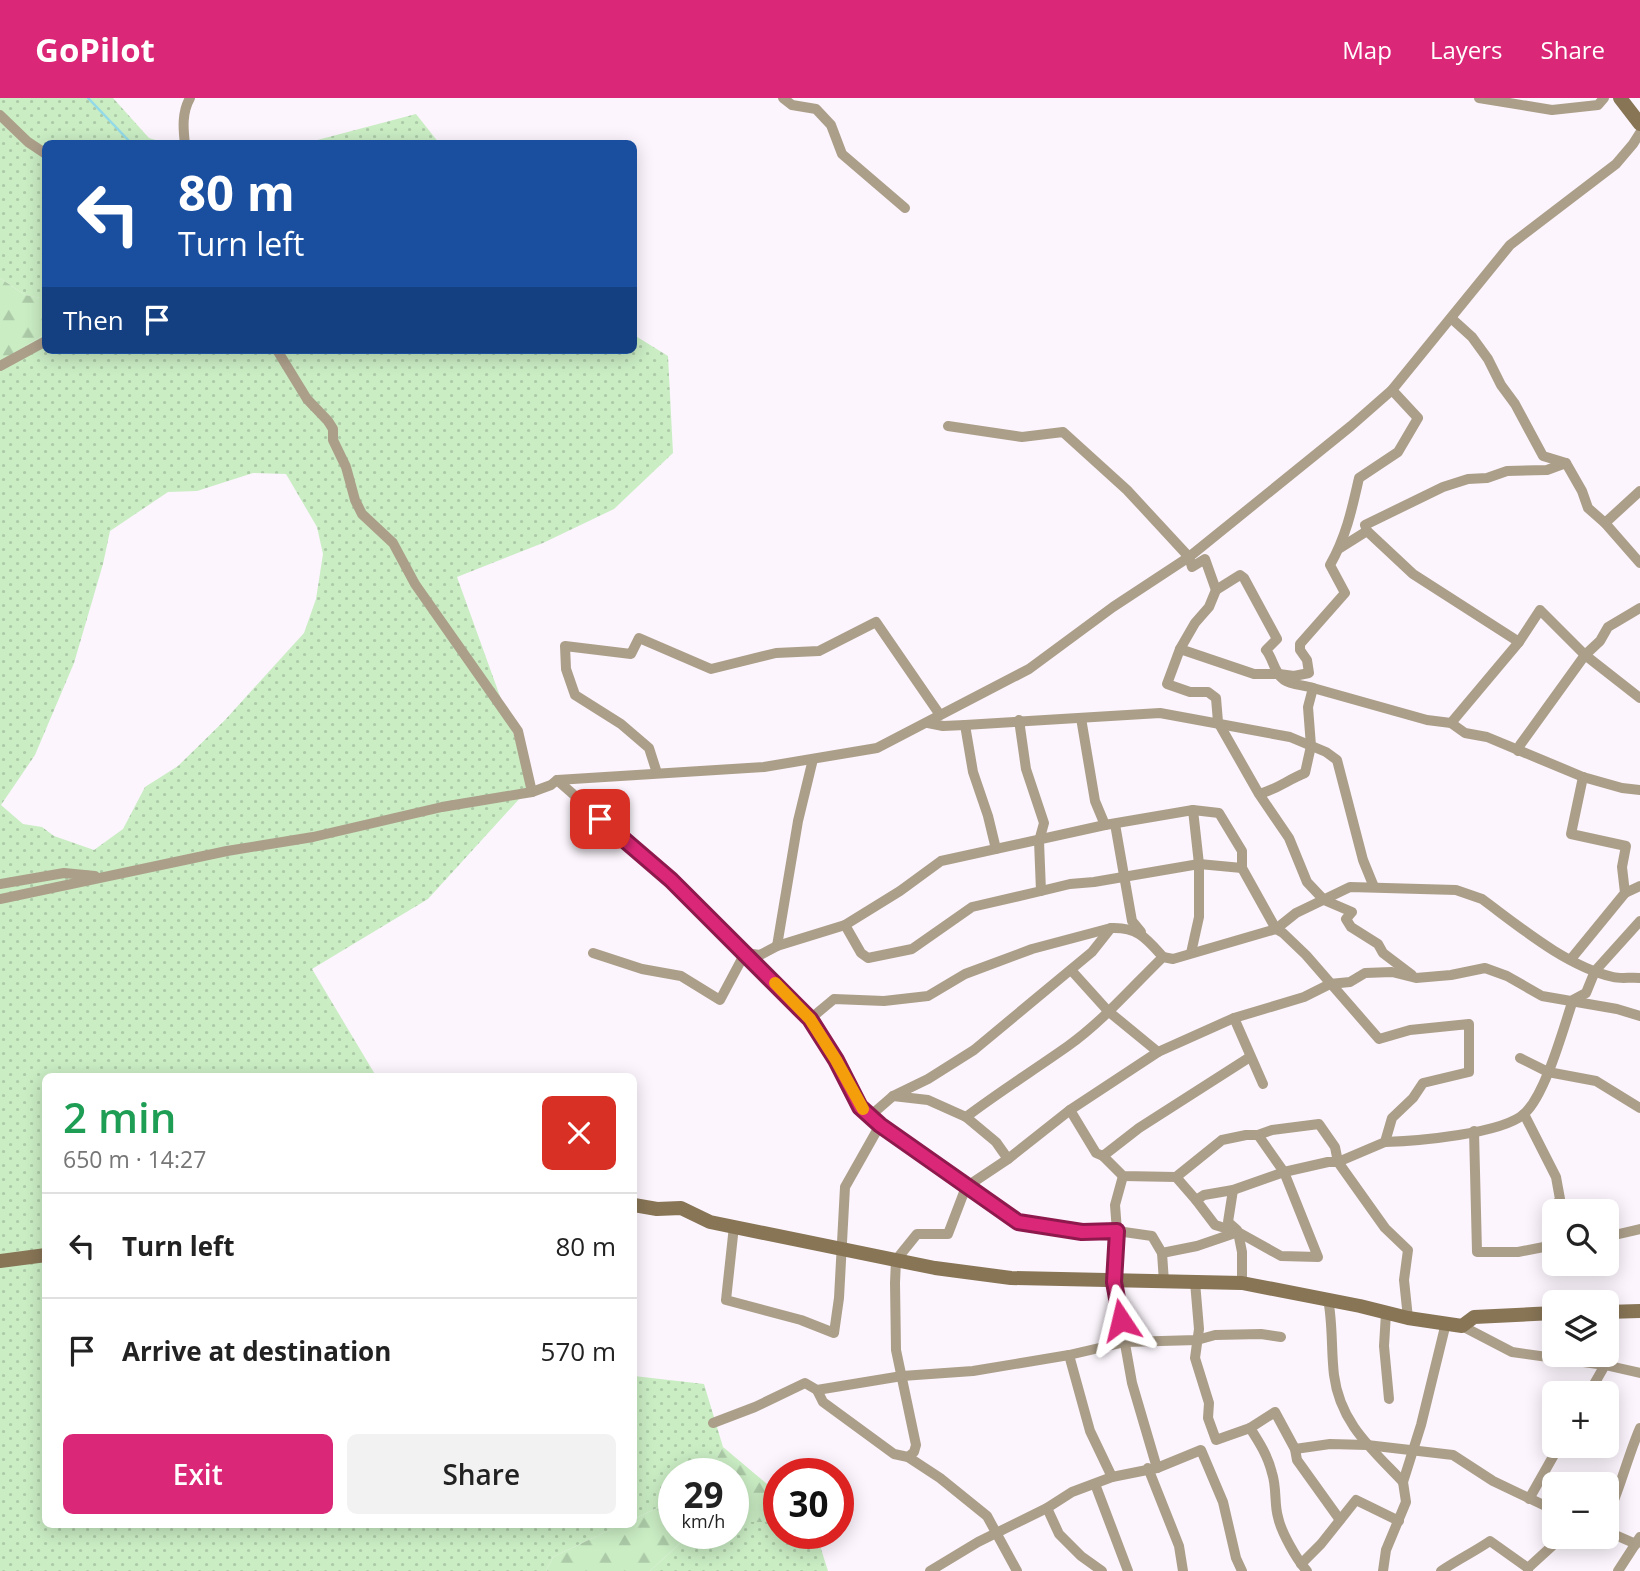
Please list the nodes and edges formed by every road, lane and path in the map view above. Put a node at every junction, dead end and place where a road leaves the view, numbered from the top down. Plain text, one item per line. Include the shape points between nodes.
1 (190, 98) edge
2 (783, 98) edge
3 (1479, 98) edge
4 (1604, 98) edge
5 (1620, 98) edge
6 (0, 115) edge
7 (1640, 124) edge
8 (1640, 133) edge
9 (185, 140) edge
10 (42, 151) edge
11 (905, 208) dead end
12 (1451, 318) junction
13 (42, 343) edge
14 (280, 354) edge
15 (0, 366) edge
16 (1392, 390) junction
17 (948, 426) dead end
18 (1566, 463) junction
19 (1640, 491) edge
20 (1605, 523) junction
21 (1367, 531) junction
22 (1340, 548) junction
23 (1189, 557) junction
24 (1640, 564) edge
25 (1216, 590) junction
26 (1640, 608) edge
27 (1519, 642) junction
28 (1180, 649) junction
29 (1585, 655) junction
30 (1279, 674) junction
31 (1313, 688) junction
32 (1640, 698) edge
33 (940, 715) junction
34 (1081, 718) junction
35 (1019, 720) junction
36 (1218, 722) junction
37 (1310, 722) junction
38 (928, 723) junction
39 (1451, 723) junction
40 (965, 725) junction
41 (1290, 737) junction
42 (1311, 746) junction
43 (1518, 751) junction
44 (813, 759) junction
45 (657, 773) junction
46 (1583, 777) junction
47 (557, 780) junction
48 (1640, 789) edge
49 (532, 792) junction
50 (1259, 794) junction
51 (1193, 810) junction
52 (1110, 825) junction
53 (1039, 841) junction
54 (996, 849) junction
55 (1199, 864) junction
56 (1242, 868) junction
57 (1123, 876) junction
58 (106, 878) junction
59 (0, 884) edge
60 (1640, 886) edge
61 (1374, 887) junction
62 (1041, 891) junction
63 (1625, 893) junction
64 (0, 899) edge
65 (1324, 900) junction
66 (1640, 921) edge
67 (845, 925) junction
68 (1111, 928) junction
69 (1276, 929) junction
70 (1143, 936) junction
71 (777, 946) junction
72 (593, 953) dead end
73 (745, 953) junction
74 (1191, 953) junction
75 (1163, 957) junction
76 (1571, 959) junction
77 (1071, 970) junction
78 (1595, 971) junction
79 (1638, 975) edge
80 (1416, 978) junction
81 (1331, 984) junction
82 (1573, 1000) junction
83 (1108, 1011) junction
84 (1640, 1016) edge
85 (1234, 1018) junction
86 (810, 1019) junction
87 (1158, 1052) junction
88 (1250, 1057) junction
89 (1520, 1058) dead end
90 (1548, 1072) junction
91 (1263, 1084) dead end
92 (893, 1096) junction
93 (1640, 1108) edge
94 (1070, 1110) junction
95 (1524, 1114) junction
96 (870, 1116) junction
97 (966, 1118) junction
98 (880, 1125) junction
99 (1474, 1131) junction
100 (1258, 1136) junction
101 (1385, 1142) junction
102 (1103, 1156) junction
103 (1008, 1159) junction
104 (1338, 1162) junction
105 (1284, 1172) junction
106 (1122, 1176) junction
107 (1176, 1177) junction
108 (966, 1187) junction
109 (1233, 1190) junction
110 (1560, 1199) edge
111 (1196, 1200) junction
112 (637, 1206) edge
113 (734, 1226) junction
114 (1640, 1229) edge
115 (1117, 1231) junction
116 (1238, 1232) junction
117 (1619, 1234) edge
118 (1542, 1247) edge
119 (841, 1248) junction
120 (1162, 1253) junction
121 (42, 1256) edge
122 (896, 1260) junction
123 (0, 1261) edge
124 (1114, 1282) junction
125 (1164, 1282) junction
126 (1195, 1282) junction
127 (1242, 1283) junction
128 (1328, 1299) junction
129 (1640, 1311) edge
130 (1619, 1312) edge
131 (1386, 1314) junction
132 (1542, 1314) edge
133 (1408, 1318) junction
134 (1446, 1324) junction
135 (1462, 1326) junction
136 (1281, 1337) dead end
137 (1198, 1340) junction
138 (1125, 1342) junction
139 (1069, 1355) junction
140 (1542, 1356) edge
141 (1614, 1367) edge
142 (1640, 1373) edge
143 (902, 1376) junction
144 (817, 1390) junction
145 (1389, 1399) dead end
146 (713, 1423) dead end
147 (1250, 1428) junction
148 (1640, 1428) edge
149 (1367, 1445) junction
150 (1295, 1449) junction
151 (1412, 1449) junction
152 (908, 1457) junction
153 (1552, 1458) edge
154 (1153, 1468) junction
155 (1112, 1477) junction
156 (1404, 1482) junction
157 (1095, 1484) junction
158 (1619, 1489) edge
159 (1530, 1499) junction
160 (1542, 1504) edge
161 (1048, 1508) junction
162 (1340, 1520) junction
163 (1399, 1521) junction
164 (995, 1534) junction
165 (1619, 1535) edge
166 (1638, 1540) edge
167 (1549, 1549) edge
168 (1304, 1567) edge
169 (1528, 1569) edge
170 (930, 1571) edge
171 (1017, 1571) edge
172 (1102, 1571) edge
173 (1128, 1571) edge
174 (1183, 1571) edge
175 (1242, 1571) edge
176 (1383, 1571) edge
177 (1441, 1571) edge
178 (1618, 1571) edge

1 - 9 street via 183,124
2 - 11 street via 792,105 816,109 831,125 842,154
3 - 4 street via 1552,110 1598,105
5 - 7 street
6 - 10 street
8 - 12 street via 1616,164 1510,245
12 - 16 street
12 - 18 street via 1488,359 1543,456
13 - 15 street
14 - 49 street via 333,429 333,440 362,513 393,543 415,584 518,731
16 - 22 street via 1418,418 1398,452 1359,478
16 - 23 street
17 - 23 street via 1023,437 1063,432 1127,490
18 - 20 street via 1588,508
18 - 21 street via 1443,486 1365,525
19 - 20 street
20 - 24 street
21 - 22 street
21 - 27 street via 1413,574
22 - 30 street via 1330,565 1345,593 1300,644 1309,673
23 - 25 street via 1192,567 1205,559
23 - 33 street via 1030,669
25 - 28 street
25 - 30 street via 1240,575 1244,578 1277,639 1266,650
26 - 29 street via 1608,627
27 - 29 street via 1540,610
27 - 39 street
28 - 30 street via 1254,674
28 - 36 street via 1167,684 1213,695
29 - 32 street
29 - 43 street
30 - 31 street via 1284,680
31 - 37 street
31 - 39 street
33 - 38 street
33 - 45 street via 876,622 819,651 776,653 711,669 639,638 631,654 565,646 566,669 575,695 649,748
34 - 35 street
34 - 36 street via 1160,713
34 - 52 street via 1095,801
35 - 40 street
35 - 53 street via 1026,769 1044,823
36 - 41 street
36 - 50 street
37 - 41 street
37 - 42 street
38 - 40 street
38 - 44 street via 877,748
39 - 43 street via 1465,733 1488,737
40 - 54 street
41 - 42 street
42 - 50 street via 1305,773
42 - 61 street via 1337,760
43 - 46 street
44 - 45 street via 764,767
44 - 71 street
45 - 47 street
46 - 48 street
46 - 63 street via 1571,834 1626,846 1622,867
47 - 49 street
47 - 73 street via 671,880
49 - 58 street
50 - 65 street via 1289,838 1307,881
51 - 52 street
51 - 55 street
51 - 56 street via 1219,813 1242,851
52 - 53 street
52 - 57 street
53 - 54 street
53 - 62 street
54 - 67 street via 941,861
55 - 56 street
55 - 57 street
55 - 74 street via 1199,917
56 - 69 street
57 - 62 street
57 - 70 street via 1132,921
58 - 59 street via 64,873
58 - 64 street
60 - 63 street
61 - 65 street via 1350,887
61 - 76 street via 1469,894
62 - 67 street via 972,907 912,948 867,958
63 - 76 street
65 - 69 street
65 - 80 street via 1352,912 1346,919 1351,927
66 - 78 street
67 - 71 street
68 - 70 street via 1127,927
68 - 77 street
68 - 86 street via 1032,949 965,974 928,996 884,1001 834,999
69 - 74 street
69 - 81 street
70 - 75 street
71 - 73 street via 760,955
72 - 73 street via 681,976 720,999
73 - 86 street
74 - 75 street
75 - 83 street
76 - 78 street
77 - 83 street
77 - 92 street via 974,1049
78 - 79 street via 1615,978
78 - 82 street via 1586,993
80 - 81 street via 1392,972 1365,973 1350,982
80 - 82 street via 1485,968 1542,996
81 - 85 street
81 - 101 street via 1379,1039 1410,1030 1469,1024 1469,1072 1423,1083 1392,1118
82 - 84 street
82 - 90 street
83 - 87 street
83 - 97 street via 1069,1045
85 - 87 street
85 - 88 street
86 - 96 street via 860,1107
87 - 94 street
88 - 91 street
88 - 102 street
89 - 90 street
90 - 93 street via 1596,1081
90 - 95 street
92 - 96 street
92 - 97 street via 928,1100
94 - 102 street via 1096,1153
94 - 103 street
95 - 99 street
95 - 110 street via 1556,1177
96 - 98 street
97 - 103 street via 996,1142
98 - 108 street
98 - 119 street via 845,1187
99 - 101 street
99 - 118 street via 1477,1252
100 - 104 street via 1319,1124 1335,1147
100 - 105 street
100 - 107 street via 1222,1140
101 - 104 street
102 - 106 street
103 - 108 street
104 - 105 street
104 - 133 street via 1384,1228 1408,1250 1404,1280
105 - 109 street
105 - 116 street via 1318,1257 1281,1256
106 - 107 street
106 - 115 street via 1115,1205
107 - 111 street
108 - 115 street via 1018,1222 1082,1232
108 - 122 street via 948,1234 917,1234
109 - 111 street
109 - 116 street via 1228,1222
111 - 116 street via 1215,1225
112 - 113 street via 681,1208 710,1222
113 - 119 street
113 - 119 street via 726,1300 834,1333
114 - 117 street
115 - 120 street via 1152,1236
115 - 124 street
116 - 120 street
116 - 127 street
119 - 122 street
120 - 125 street
121 - 123 street
122 - 124 street via 1011,1278
122 - 143 street via 896,1350
124 - 125 street
124 - 138 street
125 - 126 street
126 - 127 street
126 - 137 street
127 - 128 street
128 - 131 street
128 - 149 street via 1334,1377 1345,1416
129 - 130 street
131 - 133 street
131 - 145 street
132 - 135 street via 1474,1317
133 - 134 street
134 - 135 street
134 - 151 street
135 - 140 street via 1512,1352
136 - 137 street via 1215,1335
137 - 138 street
137 - 147 street via 1195,1358 1216,1440
138 - 139 street
138 - 154 street
139 - 143 street via 973,1371
139 - 155 street via 1090,1431
141 - 142 street
143 - 144 street
143 - 152 street via 916,1445
144 - 146 street via 806,1383
144 - 152 street via 823,1402 894,1454
147 - 150 street via 1275,1412
147 - 168 street via 1272,1472 1277,1517
148 - 158 street
149 - 150 street
149 - 151 street
149 - 156 street
150 - 162 street via 1297,1460
151 - 156 street
151 - 159 street via 1453,1455
152 - 164 street via 988,1516
153 - 159 street
154 - 155 street
154 - 174 street
154 - 175 street via 1201,1450 1223,1502
155 - 157 street
156 - 163 street via 1406,1502
157 - 161 street
157 - 173 street
159 - 160 street
161 - 164 street
161 - 172 street via 1059,1534
162 - 163 street via 1356,1500
162 - 168 street
163 - 176 street via 1386,1550
164 - 170 street
164 - 171 street
165 - 166 street
166 - 178 street
167 - 169 street
169 - 177 street via 1490,1541

